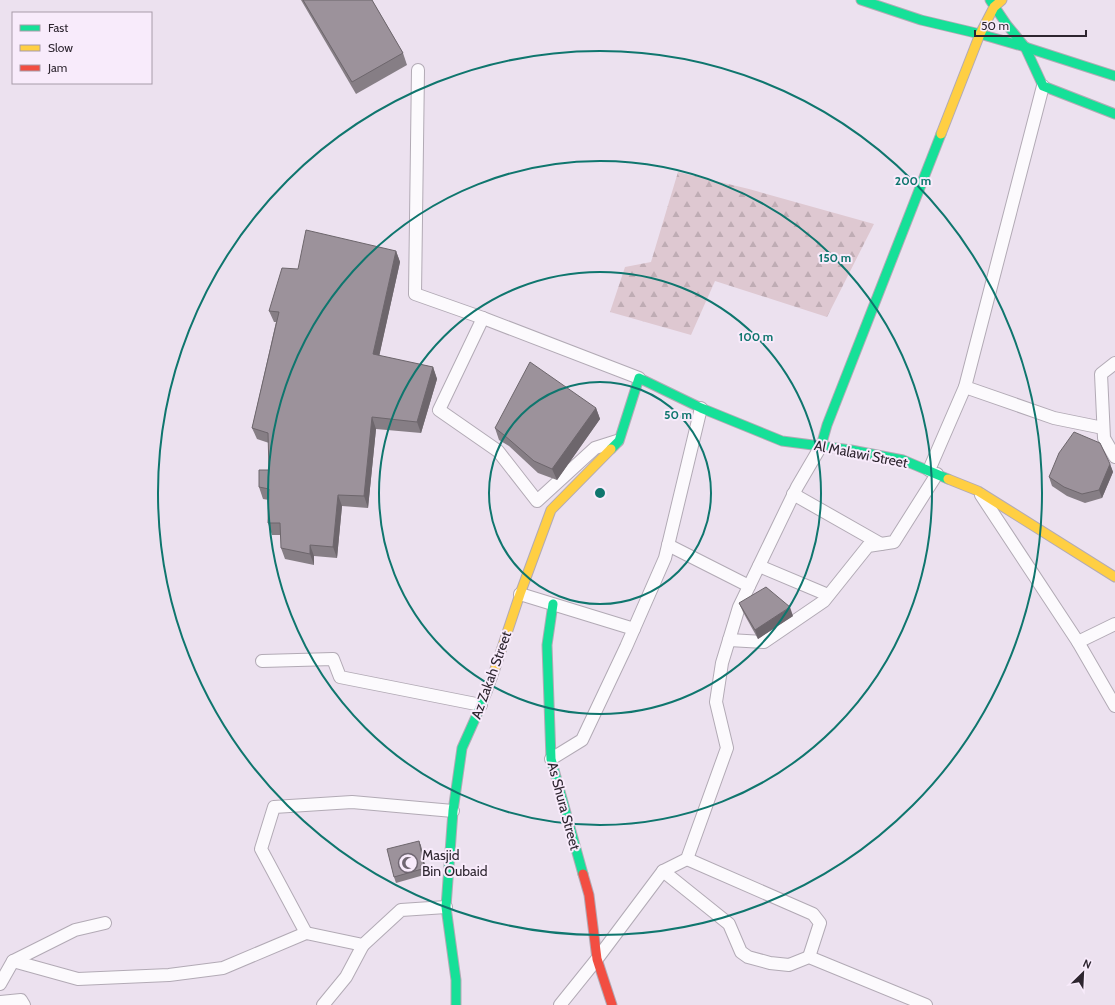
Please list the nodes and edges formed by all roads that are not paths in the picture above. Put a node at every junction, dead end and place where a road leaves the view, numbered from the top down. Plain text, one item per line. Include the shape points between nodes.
1 (861, 0) edge
2 (1002, 0) edge
3 (992, 2) edge
4 (980, 34) junction
5 (1025, 46) junction
6 (418, 70) dead end
7 (1115, 76) edge
8 (1043, 86) junction
9 (1115, 114) edge
10 (483, 318) junction
11 (1115, 363) edge
12 (639, 378) junction
13 (965, 387) junction
14 (701, 408) junction
15 (1107, 433) edge
16 (619, 441) junction
17 (821, 446) junction
18 (1115, 457) edge
19 (933, 472) junction
20 (978, 490) junction
21 (793, 494) junction
22 (881, 544) junction
23 (668, 545) junction
24 (759, 566) junction
25 (1115, 577) edge
26 (749, 586) junction
27 (520, 594) junction
28 (828, 596) junction
29 (553, 604) junction
30 (1115, 624) edge
31 (634, 629) junction
32 (729, 640) junction
33 (1078, 642) junction
34 (262, 661) dead end
35 (482, 705) junction
36 (1115, 706) edge
37 (550, 760) junction
38 (453, 811) junction
39 (687, 859) junction
40 (663, 871) junction
41 (446, 907) junction
42 (105, 923) dead end
43 (306, 933) junction
44 (363, 945) junction
45 (809, 957) junction
46 (597, 959) junction
47 (13, 961) junction
48 (0, 984) edge
49 (0, 1002) edge
50 (24, 1005) edge
51 (323, 1005) edge
52 (456, 1005) edge
53 (560, 1005) edge
54 (612, 1005) edge
55 (926, 1005) edge

1 - 4 street via 921,20
2 - 3 street
3 - 4 street
3 - 5 street
4 - 5 street
4 - 17 street
5 - 7 street
5 - 8 street
6 - 10 street via 415,294
8 - 9 street
8 - 13 street
10 - 12 street
10 - 16 street via 439,410 498,451 537,501 595,448
11 - 15 street via 1101,374
12 - 14 street, Al Malawi Street
12 - 16 street, Az Zakah Street
13 - 15 street via 1054,418
13 - 19 street
14 - 17 street, Al Malawi Street via 782,441
14 - 23 street
15 - 18 street
16 - 27 street, Az Zakah Street via 551,510
17 - 19 street, Al Malawi Street via 903,460
17 - 21 street
19 - 20 street, Al Malawi Street
19 - 22 street via 894,542
20 - 25 street, Al Malawi Street
20 - 33 street
21 - 22 street
21 - 24 street
22 - 28 street via 868,546
23 - 26 street
23 - 31 street via 665,558
24 - 26 street
24 - 28 street
26 - 32 street via 739,607
27 - 29 street
27 - 35 street, Az Zakah Street
28 - 32 street via 764,642
29 - 31 street
29 - 37 street, As Shura Street via 547,645
30 - 33 street
31 - 37 street via 582,740
32 - 39 street via 722,662 716,702 727,748
33 - 36 street
34 - 35 street via 333,659 340,677
35 - 38 street, Az Zakah Street via 462,748
37 - 46 street, As Shura Street via 589,895
38 - 41 street, Az Zakah Street
38 - 43 street via 352,802 274,807 261,849
39 - 40 street
39 - 45 street via 813,914 820,923
40 - 45 street via 729,924 741,952 770,964 788,965
40 - 46 street
41 - 44 street via 401,910
41 - 52 street, Az Zakah Street via 456,980
42 - 47 street via 74,930
43 - 44 street
43 - 47 street via 223,968 169,975 78,979
44 - 51 street via 346,977
45 - 55 street
46 - 53 street
46 - 54 street, As Shura Street
47 - 48 street
49 - 50 street via 21,1000

